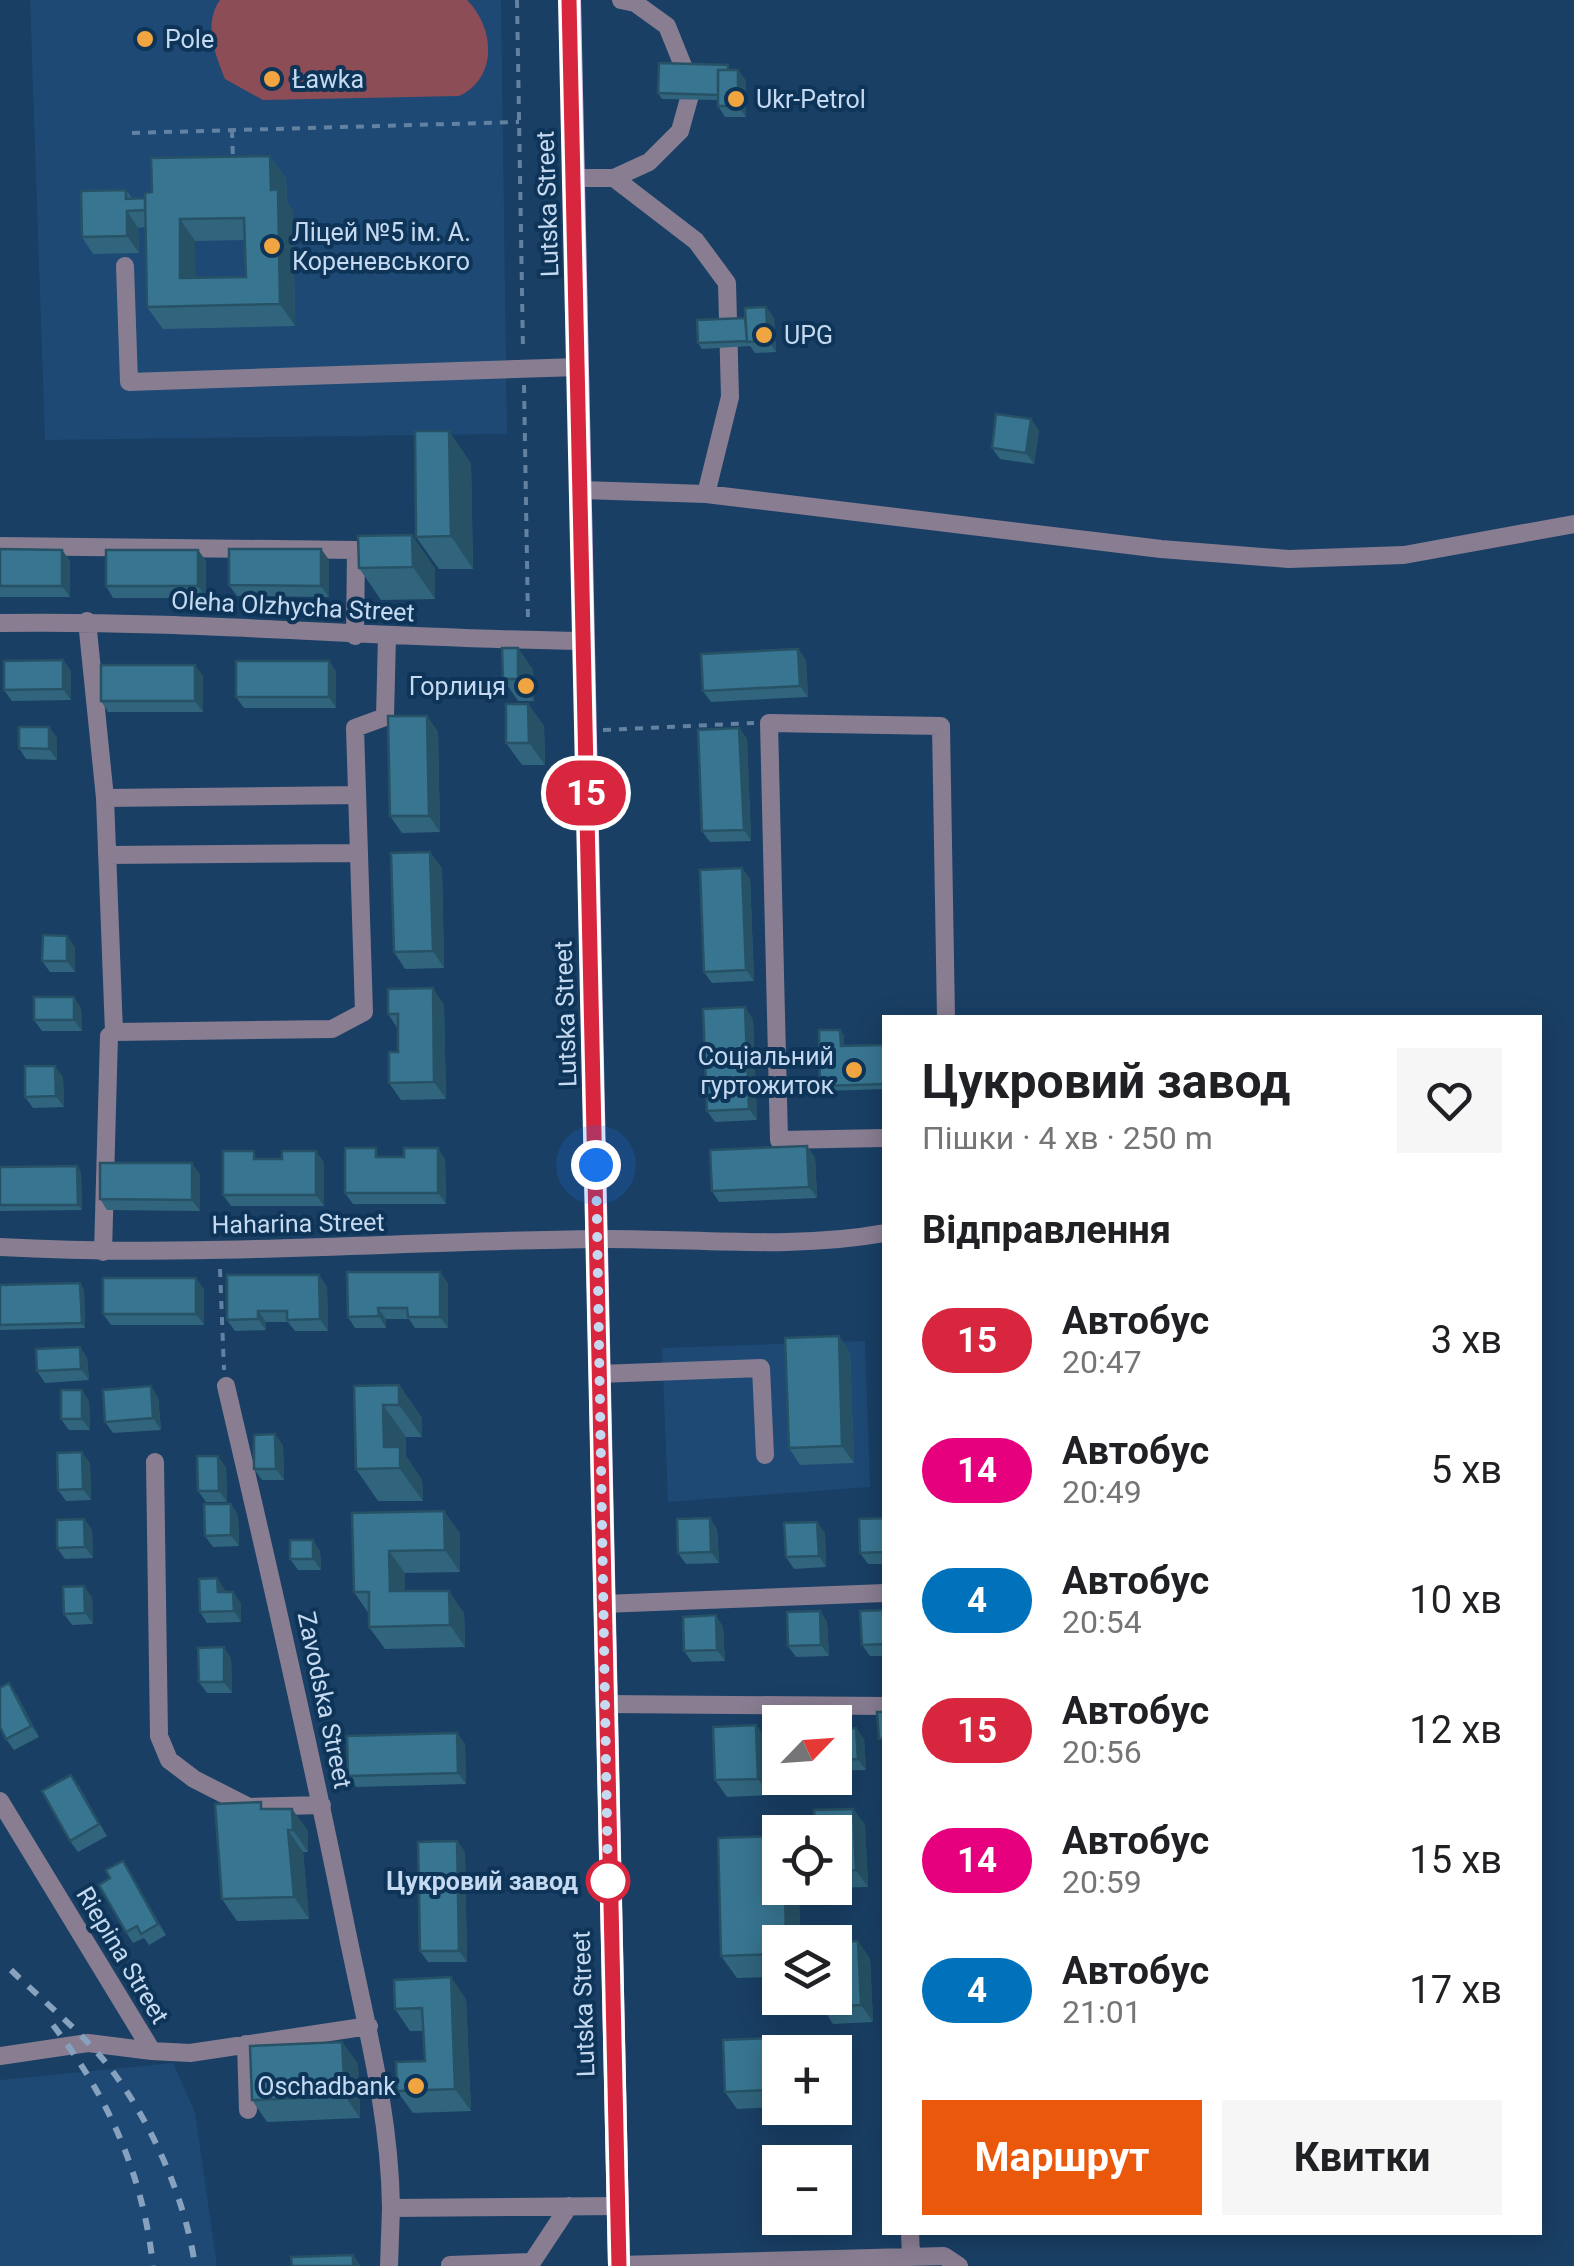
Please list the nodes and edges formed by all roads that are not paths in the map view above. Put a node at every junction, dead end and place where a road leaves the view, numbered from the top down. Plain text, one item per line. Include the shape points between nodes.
1 (570, 0) edge
2 (621, 0) edge
3 (573, 178) junction
4 (614, 178) junction
5 (125, 266) dead end
6 (579, 366) junction
7 (582, 490) junction
8 (706, 494) junction
9 (1574, 524) edge
10 (383, 545) edge
11 (0, 546) edge
12 (356, 550) junction
13 (88, 622) junction
14 (0, 623) edge
15 (356, 636) junction
16 (387, 636) junction
17 (583, 641) junction
18 (357, 795) junction
19 (106, 798) junction
20 (359, 853) junction
21 (107, 855) junction
22 (946, 1015) edge
23 (114, 1032) junction
24 (882, 1138) edge
25 (882, 1234) edge
26 (598, 1239) junction
27 (0, 1246) edge
28 (103, 1252) junction
29 (600, 1374) junction
30 (226, 1386) road end
31 (765, 1455) dead end
32 (155, 1462) dead end
33 (882, 1592) edge
34 (603, 1604) junction
35 (605, 1704) junction
36 (882, 1706) edge
37 (0, 1801) edge
38 (322, 1805) junction
39 (369, 2026) junction
40 (246, 2044) junction
41 (152, 2051) junction
42 (0, 2056) edge
43 (248, 2110) edge
44 (570, 2206) junction
45 (617, 2206) junction
46 (391, 2208) junction
47 (910, 2235) edge
48 (911, 2257) junction
49 (450, 2264) edge
50 (619, 2265) edge
51 (389, 2266) edge
52 (959, 2266) edge

1 - 3 main road, Lutska Street
2 - 4 street via 668,26 692,88 680,131 649,162
3 - 4 street
3 - 6 main road, Lutska Street
4 - 8 street via 696,240 727,283 730,398
5 - 6 street via 130,382
6 - 7 main road, Lutska Street
7 - 8 street
7 - 17 main road, Lutska Street
8 - 9 street via 1289,558 1404,555
10 - 12 street
11 - 12 street
12 - 15 street
13 - 14 street, Oleha Olzhycha Street
13 - 15 street, Oleha Olzhycha Street
13 - 19 street
15 - 16 street, Oleha Olzhycha Street
16 - 17 street, Oleha Olzhycha Street
16 - 18 street via 385,717 355,728
17 - 26 main road, Lutska Street
18 - 19 street
18 - 20 street
19 - 21 street
20 - 21 street
20 - 23 street via 364,1012 332,1029
21 - 23 street
22 - 24 street via 941,726 768,723 779,1140
23 - 28 street
25 - 26 street, Haharina Street via 834,1242
26 - 28 street, Haharina Street
26 - 29 main road, Lutska Street
27 - 28 street, Haharina Street
29 - 31 street via 761,1368
29 - 34 main road, Lutska Street
30 - 38 street, Zavodska Street
32 - 38 street via 159,1736 169,1760 249,1807
33 - 34 street
34 - 35 main road, Lutska Street
35 - 36 street
35 - 45 main road, Lutska Street
37 - 41 street, Riepina Street
38 - 39 street, Zavodska Street
39 - 40 street, Riepina Street
39 - 46 street, Zavodska Street via 386,2118
40 - 41 street, Riepina Street
40 - 43 street
41 - 42 street via 88,2043
44 - 45 street
44 - 46 street
44 - 49 street via 532,2262
45 - 50 main road, Lutska Street
46 - 51 street, Zavodska Street
47 - 48 street
48 - 50 street
48 - 52 street via 944,2256

